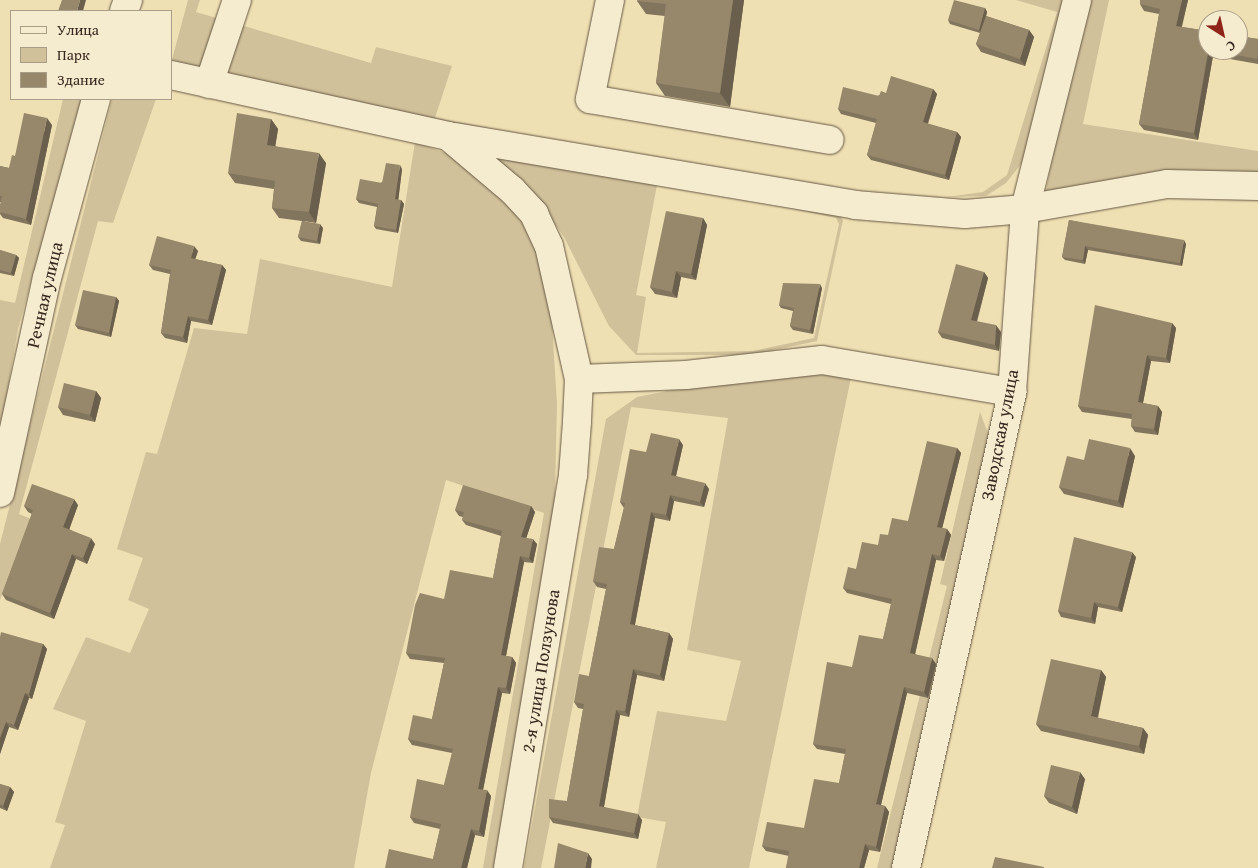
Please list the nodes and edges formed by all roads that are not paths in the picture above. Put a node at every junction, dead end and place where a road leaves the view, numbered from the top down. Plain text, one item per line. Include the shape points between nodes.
1 (237, 0) edge
2 (610, 0) edge
3 (1076, 0) edge
4 (172, 75) edge
5 (209, 84) junction
6 (96, 100) edge
7 (448, 136) junction
8 (830, 140) dead end
9 (1258, 186) edge
10 (1025, 209) junction
11 (578, 379) junction
12 (1012, 392) junction
13 (0, 493) edge
14 (508, 868) edge
15 (906, 868) edge

1 - 5 street
2 - 8 street via 590,99
3 - 10 street, Заводская улица
4 - 5 street
5 - 7 street
6 - 13 street, Речная улица via 47,278
7 - 10 street via 856,206 965,214
7 - 11 street, 2-я улица Ползунова via 484,162 534,214 548,246
9 - 10 street via 1167,184
10 - 12 street, Заводская улица
11 - 12 street via 686,375 822,360
11 - 14 street, 2-я улица Ползунова via 573,475
12 - 15 street, Заводская улица

